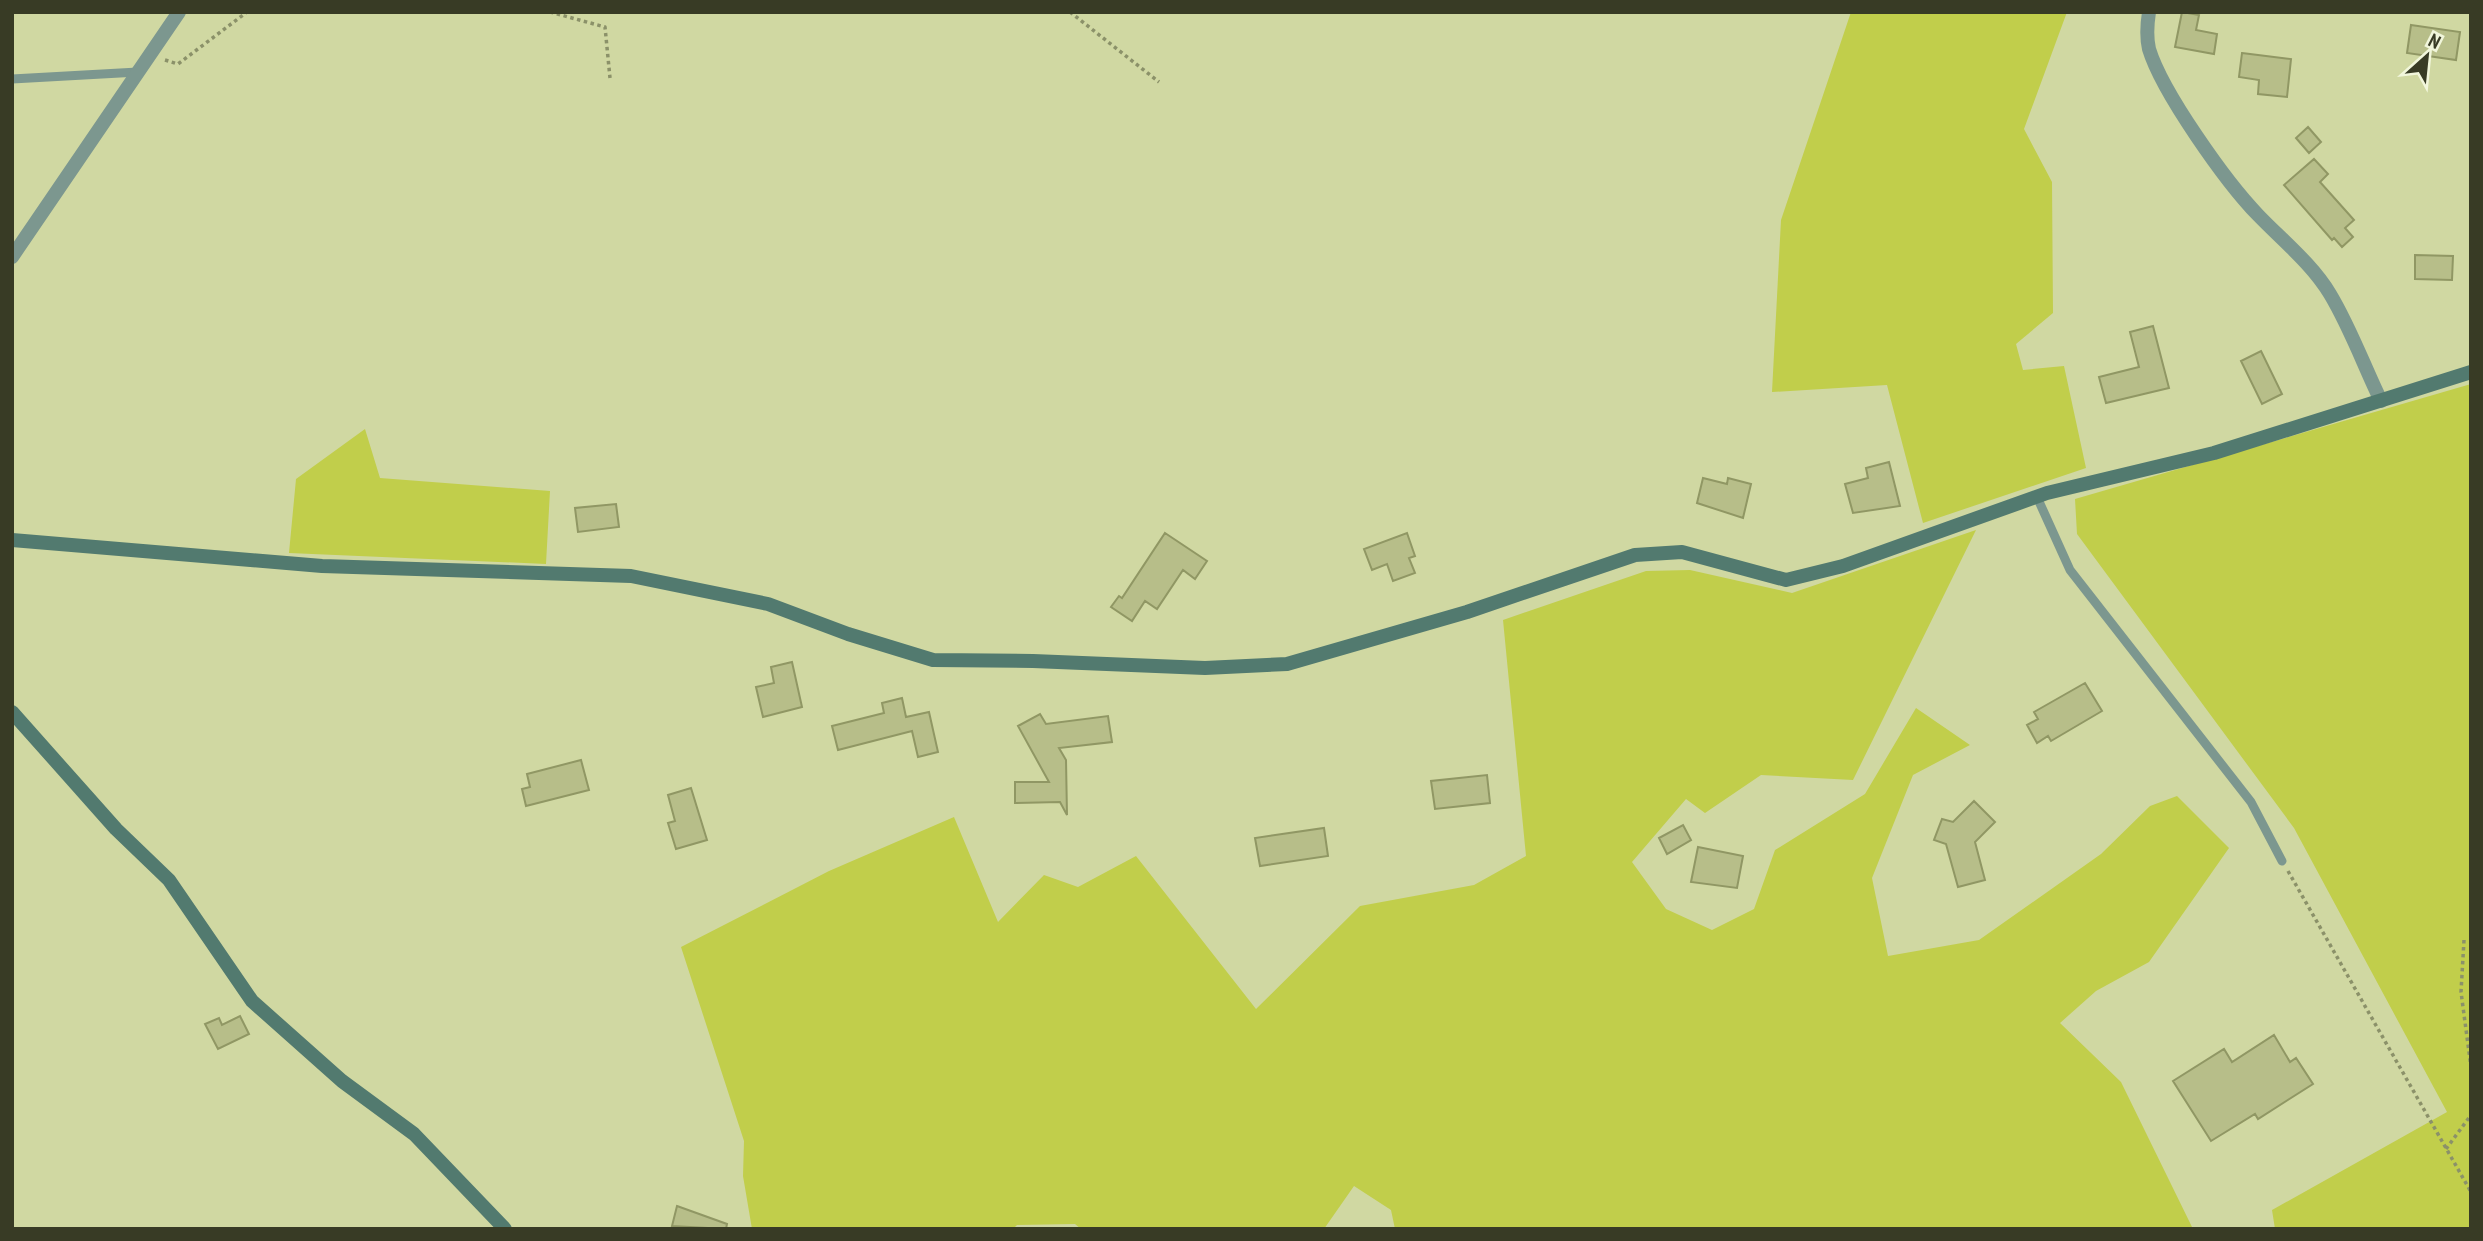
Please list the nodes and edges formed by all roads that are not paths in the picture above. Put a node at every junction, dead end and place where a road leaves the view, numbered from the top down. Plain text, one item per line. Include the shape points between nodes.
1 (179, 12) edge
2 (2150, 12) edge
3 (138, 72) junction
4 (12, 79) edge
5 (12, 257) edge
6 (2471, 373) edge
7 (2381, 401) junction
8 (2038, 497) junction
9 (12, 540) edge
10 (12, 712) edge
11 (2283, 861) road end
12 (505, 1229) edge

1 - 3 street
2 - 7 street via 2146,29 2150,50 2163,79 2210,156 2329,293
3 - 4 lane
3 - 5 street
6 - 7 street
7 - 8 street via 2214,453
8 - 9 street via 1843,566 1786,580 1682,552 1635,555 1467,612 1287,664 1205,668 933,660 768,604 631,576 322,566
8 - 11 lane via 2070,570 2251,802
10 - 12 street via 116,829 169,880 252,1001 342,1081 414,1134

